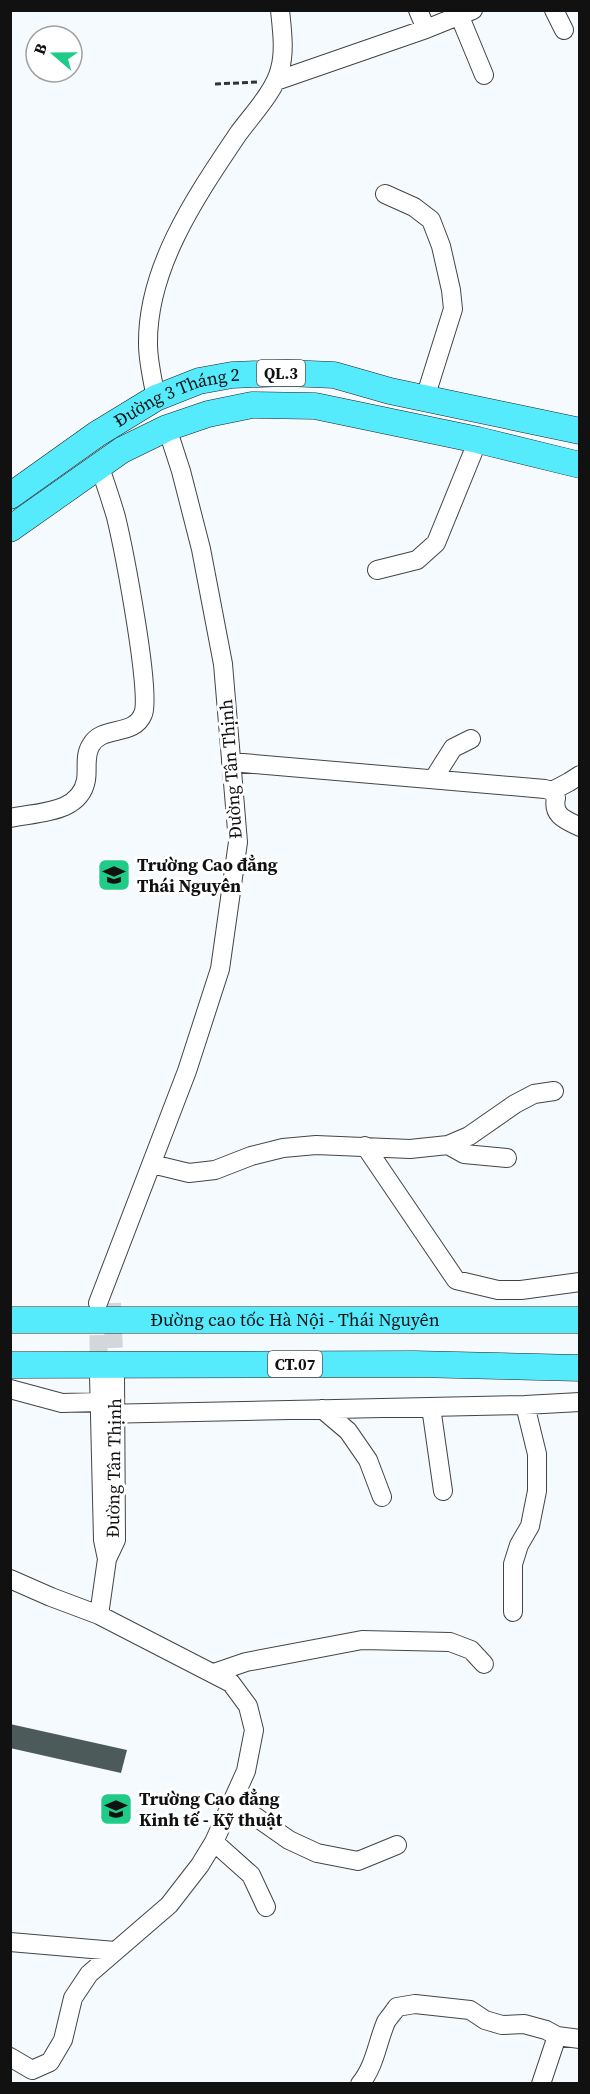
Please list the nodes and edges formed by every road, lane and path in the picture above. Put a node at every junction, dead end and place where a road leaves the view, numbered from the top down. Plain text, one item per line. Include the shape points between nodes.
1 (280, 10) edge
2 (418, 10) edge
3 (555, 10) edge
4 (466, 14) edge
5 (426, 29) junction
6 (564, 30) dead end
7 (484, 75) dead end
8 (276, 81) junction
9 (215, 84) dead end
10 (385, 194) dead end
11 (390, 391) junction
12 (156, 398) junction
13 (425, 398) junction
14 (385, 420) junction
15 (167, 428) junction
16 (579, 431) edge
17 (478, 440) junction
18 (99, 465) junction
19 (579, 465) edge
20 (10, 496) edge
21 (10, 529) edge
22 (377, 570) dead end
23 (471, 739) dead end
24 (231, 762) junction
25 (579, 774) edge
26 (434, 778) junction
27 (552, 791) junction
28 (10, 818) edge
29 (579, 827) edge
30 (554, 1091) dead end
31 (448, 1145) junction
32 (365, 1146) junction
33 (507, 1158) dead end
34 (152, 1164) junction
35 (579, 1282) edge
36 (105, 1303) tunnel mouth
37 (10, 1306) edge
38 (10, 1320) edge
39 (579, 1320) edge
40 (415, 1321) junction
41 (10, 1365) edge
42 (579, 1368) edge
43 (107, 1375) tunnel mouth
44 (10, 1389) edge
45 (579, 1402) edge
46 (525, 1405) junction
47 (431, 1407) junction
48 (105, 1410) junction
49 (322, 1410) junction
50 (443, 1491) dead end
51 (382, 1497) dead end
52 (10, 1578) edge
53 (513, 1612) dead end
54 (99, 1615) junction
55 (484, 1664) dead end
56 (214, 1673) junction
57 (233, 1801) junction
58 (214, 1842) junction
59 (397, 1845) dead end
60 (266, 1907) dead end
61 (10, 1942) edge
62 (115, 1951) junction
63 (557, 2036) junction
64 (579, 2039) edge
65 (10, 2057) edge
66 (35, 2077) edge
67 (360, 2084) edge
68 (541, 2084) edge

1 - 8 street via 282,53
2 - 5 street
3 - 6 street
4 - 5 street
4 - 7 street
5 - 8 street
8 - 9 path
8 - 12 street via 206,182 158,281 148,344
10 - 13 street via 431,220 451,290 453,309
11 - 12 highway, Đường 3 Tháng 2 / QL.3 via 334,375 276,373 199,381
11 - 13 highway, Đường 3 Tháng 2 / QL.3
11 - 14 highway
12 - 20 highway, Đường 3 Tháng 2 / QL.3
13 - 16 highway, Đường 3 Tháng 2 / QL.3
14 - 15 highway, Đường 3 Tháng 2 / QL.3 via 315,406 252,405
14 - 17 highway, Đường 3 Tháng 2 / QL.3
15 - 18 highway, Đường 3 Tháng 2 / QL.3
15 - 24 street, Đường Tân Thịnh via 201,549 223,664
17 - 19 highway, Đường 3 Tháng 2 / QL.3
17 - 22 street via 436,543 417,560
18 - 21 highway, Đường 3 Tháng 2 / QL.3
18 - 28 street via 116,516 141,657 146,703 143,715 135,726 99,736 91,744 86,781 78,798 65,807
23 - 26 street via 453,748
24 - 26 street
24 - 34 street, Đường Tân Thịnh via 238,842 220,969 188,1071
25 - 27 street
26 - 27 street
27 - 29 street via 557,813
30 - 31 street via 534,1094
31 - 32 street via 410,1149
31 - 33 street via 464,1154
32 - 34 street via 283,1148 215,1170 189,1173
32 - 35 street via 456,1280 498,1290
34 - 36 street, Đường Tân Thịnh via 109,1275
37 - 40 highway via 217,1307
38 - 40 highway, Đường cao tốc Hà Nội - Thái Nguyên
39 - 40 highway, Đường cao tốc Hà Nội - Thái Nguyên
41 - 42 highway, CT.07 via 414,1364
43 - 48 street, Đường Tân Thịnh
44 - 48 street
45 - 46 street
46 - 47 street
46 - 53 street via 537,1454 537,1491 530,1526 513,1564
47 - 49 street
47 - 50 street
48 - 49 street
48 - 54 street, Đường Tân Thịnh via 116,1540 107,1559
49 - 51 street via 355,1441 368,1460
52 - 54 street
54 - 56 street
55 - 56 street via 471,1650 450,1642 362,1640 246,1662
56 - 57 street via 231,1683 249,1706 254,1730 246,1772
57 - 58 street
57 - 59 street via 289,1840 317,1853 358,1862
58 - 60 street via 250,1875
58 - 62 street via 169,1905
61 - 62 street
62 - 66 street via 89,1974 73,1998 63,2040
63 - 64 street
63 - 67 street via 524,2024 502,2025 485,2020 470,2010 415,2004 398,2007 387,2020 367,2076
63 - 68 street
65 - 66 street

